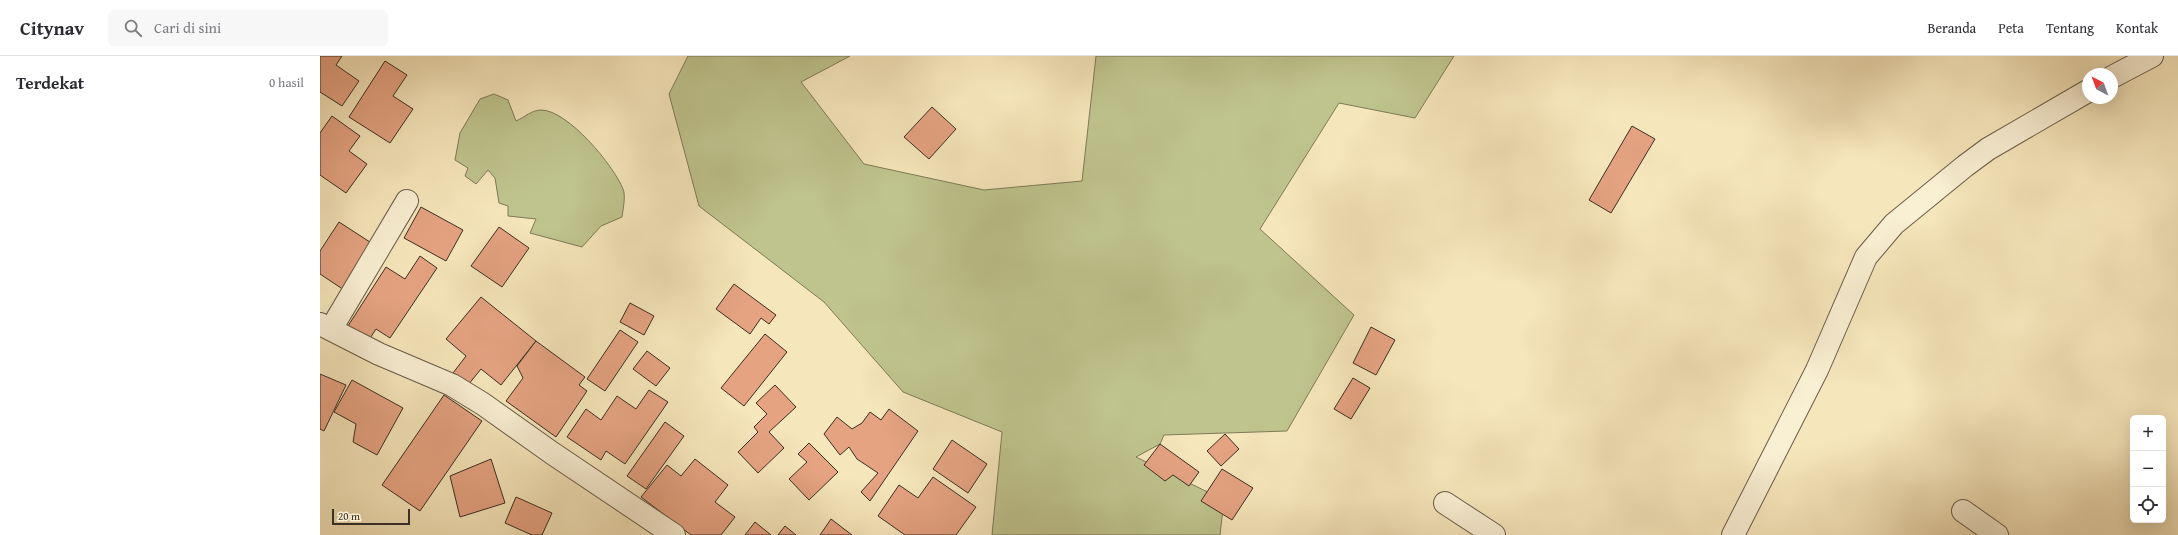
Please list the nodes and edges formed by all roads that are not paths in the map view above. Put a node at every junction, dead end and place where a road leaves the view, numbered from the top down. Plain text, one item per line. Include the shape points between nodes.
1 (2152, 56) edge
2 (2118, 74) edge
3 (2082, 95) edge
4 (407, 201) dead end
5 (325, 327) edge
6 (1445, 503) dead end
7 (1963, 511) dead end
8 (674, 535) edge
9 (1494, 535) edge
10 (1733, 535) edge
11 (1997, 535) edge

1 - 2 street
3 - 10 street via 1965,166 1894,224 1866,257 1817,370
4 - 5 street
5 - 8 street via 452,385
6 - 9 street
7 - 11 street

